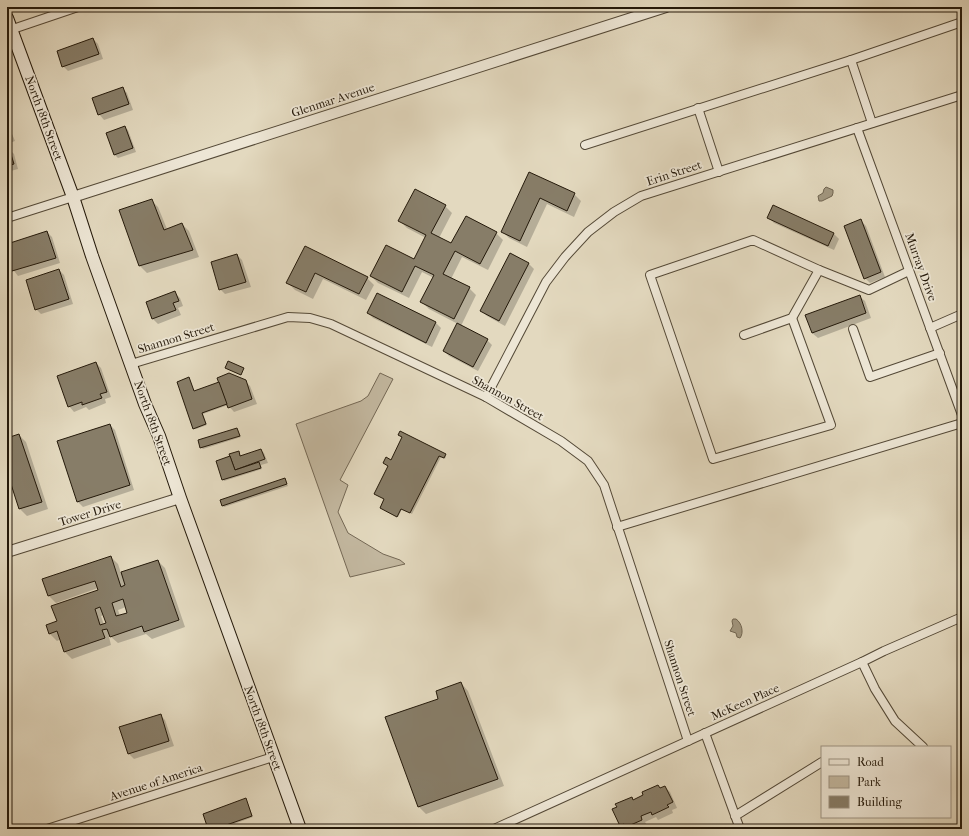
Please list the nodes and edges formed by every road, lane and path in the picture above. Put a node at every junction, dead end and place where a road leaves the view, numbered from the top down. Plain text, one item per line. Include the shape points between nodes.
1 (78, 7) edge
2 (666, 7) edge
3 (7, 18) edge
4 (962, 22) edge
5 (9, 30) edge
6 (851, 60) junction
7 (962, 95) edge
8 (698, 108) junction
9 (872, 123) junction
10 (857, 128) junction
11 (585, 145) dead end
12 (720, 172) junction
13 (73, 197) junction
14 (7, 218) edge
15 (818, 270) junction
16 (909, 271) junction
17 (962, 314) edge
18 (792, 318) junction
19 (930, 328) junction
20 (853, 329) dead end
21 (744, 335) dead end
22 (940, 353) junction
23 (131, 364) junction
24 (486, 397) junction
25 (962, 415) edge
26 (962, 423) edge
27 (180, 498) junction
28 (617, 527) junction
29 (7, 552) edge
30 (962, 617) edge
31 (862, 662) junction
32 (705, 733) junction
33 (688, 741) junction
34 (922, 746) edge
35 (273, 757) junction
36 (821, 763) edge
37 (735, 816) junction
38 (47, 829) edge
39 (300, 829) edge
40 (494, 829) edge
41 (740, 829) edge

1 - 5 street
2 - 13 street, Glenmar Avenue
3 - 5 main road, North 18th Street
4 - 6 street
5 - 13 main road, North 18th Street
6 - 8 street
6 - 9 street
7 - 9 street, Erin Street
8 - 11 street
8 - 12 street
9 - 10 street, Erin Street
10 - 12 street, Erin Street
10 - 16 street, Murray Drive
12 - 24 street, Erin Street via 641,196 588,232 546,282
13 - 14 street, Glenmar Avenue
13 - 23 main road, North 18th Street
15 - 16 street via 868,290
15 - 18 street
15 - 18 street via 753,240 650,275 712,459 831,424
16 - 19 street, Murray Drive
17 - 19 street
18 - 21 street
19 - 22 street, Murray Drive
20 - 22 street via 870,377
22 - 25 street, Murray Drive
23 - 24 street, Shannon Street via 288,317 310,318 331,324
23 - 27 main road, North 18th Street
24 - 28 street, Shannon Street via 561,441 588,461 604,485
26 - 28 street
27 - 29 street, Tower Drive
27 - 35 main road, North 18th Street
28 - 33 street, Shannon Street
30 - 31 street, McKeen Place
31 - 32 street, McKeen Place
31 - 34 street via 895,721
32 - 33 street, McKeen Place
32 - 37 street
33 - 40 street, McKeen Place
35 - 38 street, Avenue of America
35 - 39 main road, North 18th Street
36 - 37 street
37 - 41 street

